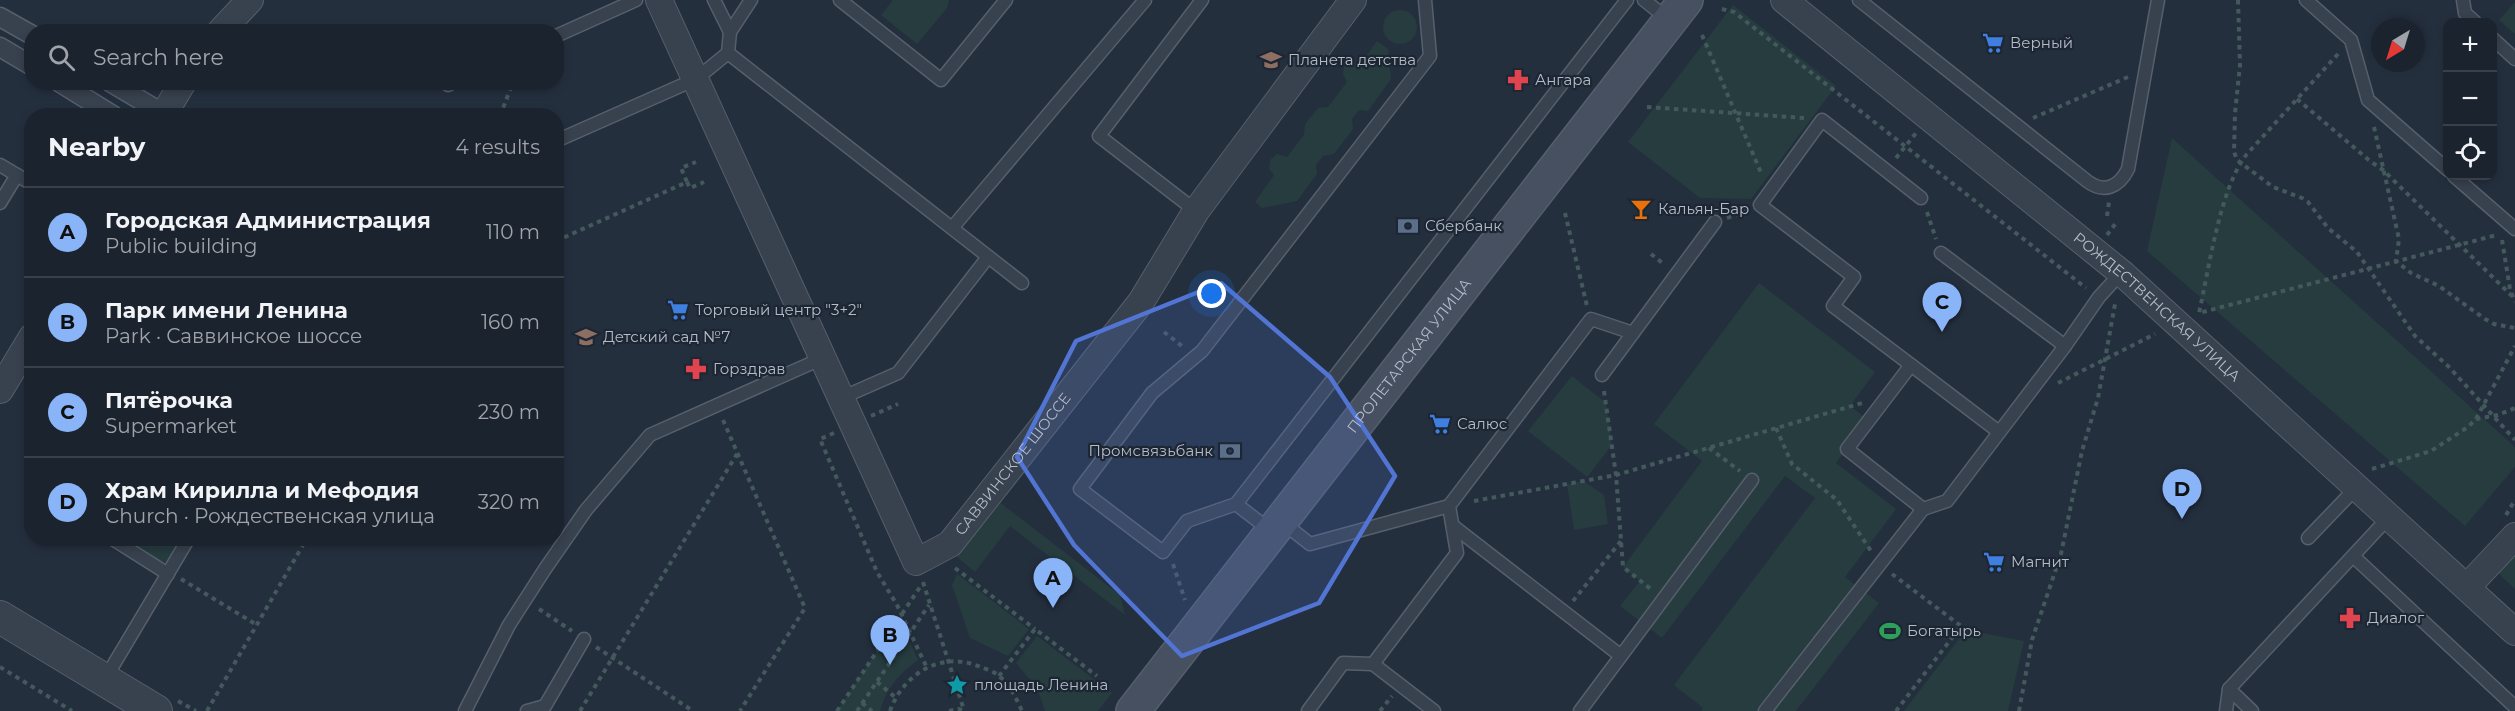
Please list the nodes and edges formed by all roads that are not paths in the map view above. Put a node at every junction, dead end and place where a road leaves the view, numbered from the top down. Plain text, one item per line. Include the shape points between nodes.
1 (250, 0) edge
2 (636, 0) edge
3 (659, 0) edge
4 (714, 0) edge
5 (751, 0) edge
6 (840, 0) edge
7 (1006, 0) edge
8 (1145, 0) edge
9 (1202, 0) edge
10 (1353, 0) edge
11 (1425, 0) edge
12 (1644, 0) edge
13 (1784, 0) edge
14 (1859, 0) edge
15 (2158, 0) edge
16 (2306, 0) edge
17 (2463, 0) edge
18 (1623, 2) edge
19 (1678, 10) edge
20 (0, 17) edge
21 (2471, 18) edge
22 (228, 24) edge
23 (24, 31) edge
24 (564, 32) edge
25 (730, 32) junction
26 (2497, 42) edge
27 (0, 47) edge
28 (728, 53) junction
29 (2515, 59) edge
30 (24, 61) edge
31 (696, 80) junction
32 (72, 90) edge
33 (123, 90) edge
34 (178, 90) edge
35 (101, 108) edge
36 (152, 108) edge
37 (167, 108) edge
38 (564, 138) edge
39 (0, 165) edge
40 (2443, 166) edge
41 (17, 175) junction
42 (24, 179) edge
43 (2459, 180) edge
44 (1922, 198) road end
45 (0, 203) edge
46 (1196, 211) junction
47 (1715, 222) road end
48 (952, 228) junction
49 (2515, 229) edge
50 (1941, 253) road end
51 (988, 257) junction
52 (2121, 273) junction
53 (1022, 283) dead end
54 (1633, 333) junction
55 (2065, 346) junction
56 (24, 350) edge
57 (823, 358) junction
58 (1911, 365) junction
59 (1602, 375) road end
60 (0, 390) edge
61 (841, 398) junction
62 (1999, 432) junction
63 (2364, 478) junction
64 (1752, 480) road end
65 (1236, 504) junction
66 (1449, 506) junction
67 (1923, 508) junction
68 (2389, 517) junction
69 (1453, 526) junction
70 (1276, 527) junction
71 (2515, 536) edge
72 (2308, 538) dead end
73 (564, 542) edge
74 (125, 546) edge
75 (184, 546) edge
76 (562, 546) edge
77 (2353, 556) junction
78 (170, 571) junction
79 (2467, 588) junction
80 (0, 617) edge
81 (2515, 632) edge
82 (584, 639) road end
83 (1621, 656) junction
84 (1373, 664) junction
85 (105, 680) junction
86 (2229, 689) junction
87 (141, 707) edge
88 (2515, 707) edge
89 (465, 711) edge
90 (527, 711) edge
91 (1133, 711) edge
92 (1308, 711) edge
93 (1434, 711) edge
94 (1580, 711) edge
95 (1765, 711) edge
96 (2226, 711) edge
97 (2252, 711) edge

1 - 22 street
2 - 24 lane
3 - 31 street
4 - 25 lane
5 - 25 lane
6 - 7 lane via 941,80
8 - 48 lane
9 - 46 lane via 1099,136
10 - 46 street, САВВИНСКОЕ ШОССЕ
11 - 65 lane via 1430,56 1196,357 1152,393 1080,489 1162,552 1187,521
12 - 19 lane
13 - 52 street, РОЖДЕСТВЕНСКАЯ УЛИЦА
14 - 15 lane via 2095,187 2103,189 2123,179 2128,169
16 - 40 lane via 2351,40 2368,100
17 - 21 lane via 2465,13
18 - 65 lane
19 - 70 main road, ПРОЛЕТАРСКАЯ УЛИЦА
20 - 23 street
25 - 28 lane
26 - 29 lane
27 - 30 street
28 - 31 lane
28 - 48 lane
31 - 38 lane
31 - 57 street
32 - 35 street
33 - 36 street
34 - 37 street
39 - 41 lane
41 - 42 lane
41 - 45 lane
43 - 49 lane
44 - 58 lane via 1822,120 1760,206 1854,277 1833,306
46 - 61 street, САВВИНСКОЕ ШОССЕ via 1141,302 950,544 925,566
47 - 54 lane
48 - 51 lane
50 - 55 lane
51 - 53 lane
51 - 61 lane via 898,373
52 - 55 lane
52 - 63 street, РОЖДЕСТВЕНСКАЯ УЛИЦА
54 - 59 lane
54 - 66 lane via 1590,319
55 - 62 lane
56 - 60 street
57 - 61 street
57 - 73 lane via 650,435 586,510
58 - 62 lane
58 - 67 lane via 1846,449
62 - 67 lane via 1947,501
63 - 68 street, РОЖДЕСТВЕНСКАЯ УЛИЦА
63 - 72 lane
64 - 83 lane
65 - 70 lane
66 - 69 lane
66 - 70 lane via 1310,544
67 - 95 lane
68 - 77 lane
68 - 79 street, РОЖДЕСТВЕНСКАЯ УЛИЦА
69 - 83 lane
69 - 84 lane via 1457,553
70 - 91 main road, ПРОЛЕТАРСКАЯ УЛИЦА
71 - 79 street
74 - 78 lane
75 - 78 lane
76 - 89 lane via 509,625
77 - 86 lane
77 - 88 lane
78 - 85 lane
79 - 81 street, РОЖДЕСТВЕНСКАЯ УЛИЦА
80 - 85 street
82 - 90 lane via 545,706
83 - 94 lane
84 - 92 lane via 1343,663
84 - 93 lane
85 - 87 street
86 - 96 lane
86 - 97 lane

